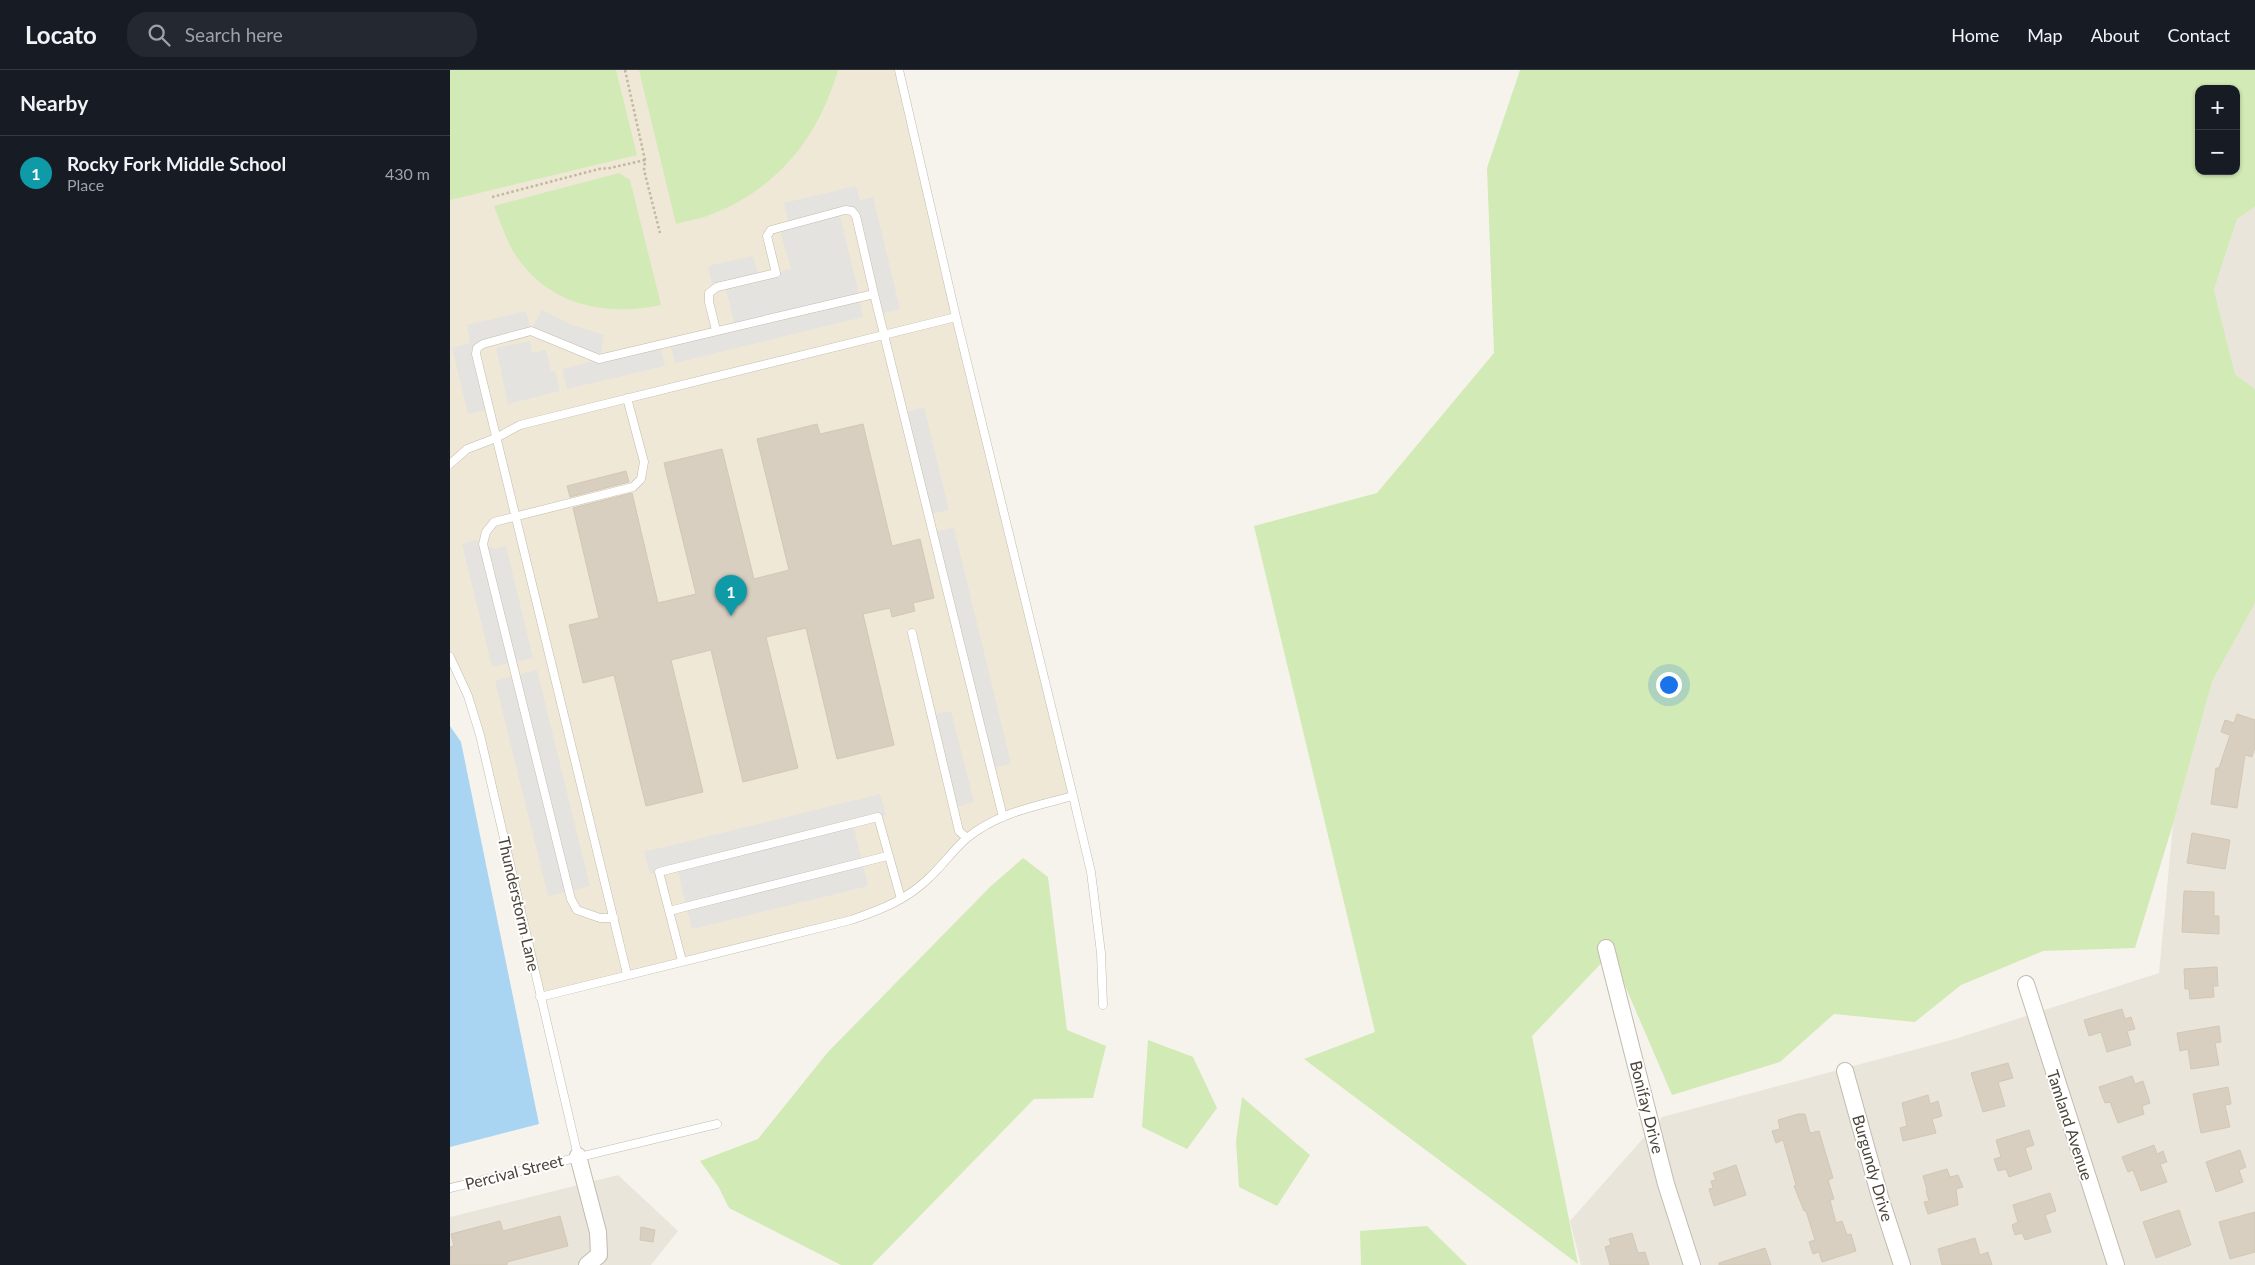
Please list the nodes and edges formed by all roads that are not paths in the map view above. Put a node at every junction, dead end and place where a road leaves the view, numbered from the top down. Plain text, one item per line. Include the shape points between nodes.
1 (899, 70) edge
2 (874, 294) junction
3 (956, 317) junction
4 (716, 330) junction
5 (884, 336) junction
6 (627, 398) junction
7 (496, 438) junction
8 (450, 464) edge
9 (515, 515) junction
10 (912, 633) dead end
11 (450, 656) edge
12 (1073, 796) junction
13 (1003, 817) junction
14 (967, 838) junction
15 (887, 856) junction
16 (901, 899) junction
17 (669, 911) junction
18 (614, 918) junction
19 (1606, 948) dead end
20 (682, 961) junction
21 (628, 974) junction
22 (2026, 984) dead end
23 (540, 997) junction
24 (1103, 1006) dead end
25 (1845, 1071) dead end
26 (716, 1124) dead end
27 (578, 1156) junction
28 (450, 1188) edge
29 (588, 1265) edge
30 (1692, 1265) edge
31 (1902, 1265) edge
32 (2116, 1265) edge

1 - 3 lane
2 - 4 lane
2 - 4 lane via 856,216 852,211 839,212 771,230 767,236 776,273 716,287 710,293 709,302
2 - 5 lane
3 - 5 lane
3 - 12 lane
4 - 7 lane via 599,359 531,331 483,344 477,348 476,354
5 - 6 lane
5 - 13 lane
6 - 7 lane via 520,424
6 - 9 lane via 644,462 641,479 633,487
7 - 8 lane via 467,449
7 - 9 lane
9 - 18 lane
9 - 18 lane via 494,522 486,532 483,544 548,811 571,899 578,910 600,918
10 - 14 lane via 959,831
11 - 23 lane, Thunderstorm Lane via 468,696 480,735
12 - 13 lane
12 - 24 lane via 1091,872 1101,953
13 - 14 lane
14 - 16 lane via 930,878
15 - 16 lane
15 - 17 lane
15 - 17 lane via 878,818 659,872
16 - 20 lane via 889,907 851,920
17 - 20 lane
18 - 21 lane
19 - 30 street, Bonifay Drive via 1666,1184
20 - 21 lane
21 - 23 lane
22 - 32 street, Tamland Avenue
23 - 27 lane, Thunderstorm Lane
25 - 31 street, Burgundy Drive
26 - 27 lane, Percival Street
27 - 28 lane, Percival Street
27 - 29 street via 598,1232 599,1255

